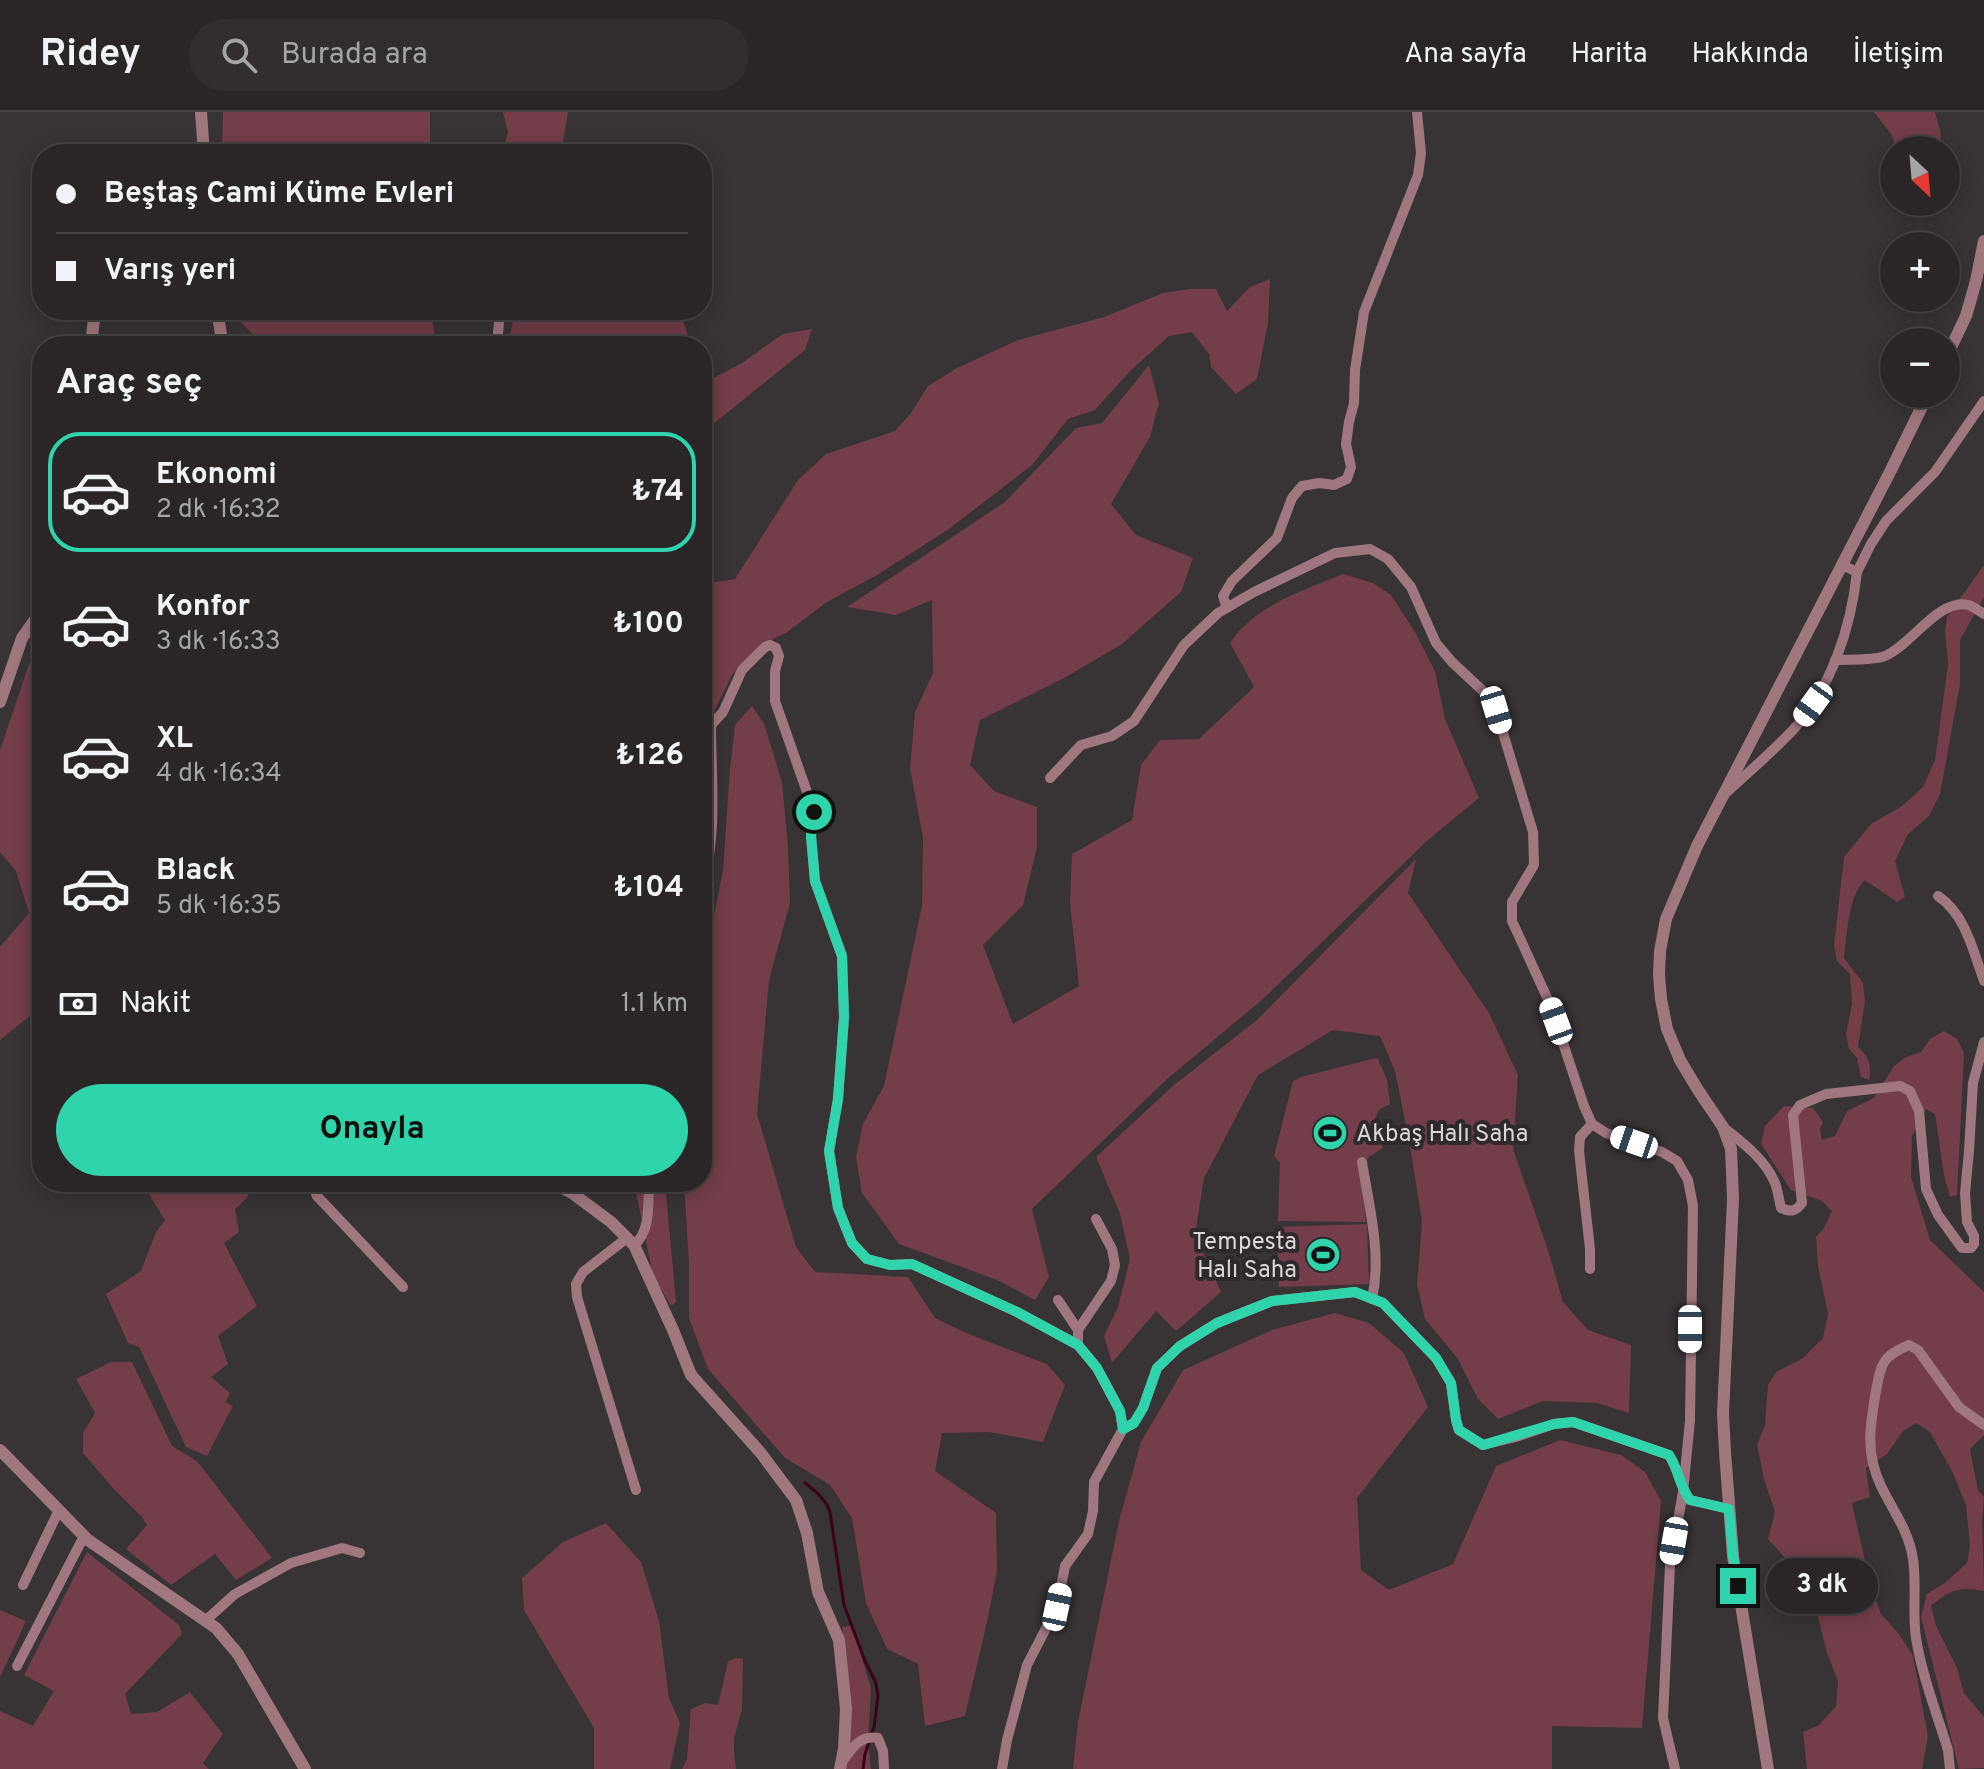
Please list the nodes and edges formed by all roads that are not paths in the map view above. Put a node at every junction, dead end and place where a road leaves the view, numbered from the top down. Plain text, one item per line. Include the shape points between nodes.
1 (201, 112) edge
2 (1417, 112) edge
3 (203, 144) edge
4 (1984, 241) edge
5 (1960, 329) edge
6 (1984, 401) edge
7 (1921, 408) edge
8 (1842, 565) junction
9 (1857, 572) junction
10 (1227, 608) junction
11 (1984, 614) edge
12 (32, 624) edge
13 (1835, 660) junction
14 (0, 702) edge
15 (712, 724) edge
16 (712, 760) edge
17 (1050, 778) dead end
18 (1724, 795) junction
19 (712, 825) edge
20 (1938, 896) dead end
21 (1984, 981) edge
22 (1984, 1042) edge
23 (1592, 1124) junction
24 (1723, 1127) junction
25 (1362, 1162) dead end
26 (316, 1192) edge
27 (570, 1192) edge
28 (649, 1192) edge
29 (1096, 1219) dead end
30 (630, 1241) junction
31 (1590, 1269) dead end
32 (403, 1287) dead end
33 (1372, 1299) junction
34 (1058, 1300) dead end
35 (1078, 1330) junction
36 (1078, 1345) junction
37 (1984, 1423) edge
38 (1123, 1429) junction
39 (0, 1450) edge
40 (636, 1490) dead end
41 (1683, 1492) junction
42 (1729, 1509) junction
43 (59, 1510) junction
44 (84, 1536) junction
45 (360, 1553) dead end
46 (23, 1585) dead end
47 (205, 1621) junction
48 (17, 1666) dead end
49 (841, 1766) edge
50 (305, 1769) edge
51 (884, 1769) edge
52 (1002, 1769) edge
53 (1675, 1769) edge
54 (1768, 1769) edge
55 (1950, 1769) edge

1 - 3 street
2 - 10 street via 1418,175 1364,312 1346,444 1351,467 1347,479 1302,486 1277,538 1232,581 1223,596
4 - 5 street
6 - 9 street via 1935,472 1886,521
7 - 8 street
8 - 9 street
8 - 18 street
9 - 13 street
10 - 17 street via 1184,645 1134,721 1112,736 1081,745
10 - 23 street via 1335,553 1370,549 1388,559 1411,587 1436,643 1496,710 1533,832 1534,865 1512,902 1512,921 1550,1004
11 - 13 street via 1955,604 1882,657
12 - 14 street
13 - 18 street via 1794,730
15 - 36 street via 742,670 765,647 776,648 775,701 814,812 815,881 842,956 844,1017 829,1151 838,1208 852,1243 867,1259 912,1264
16 - 19 street
18 - 24 street via 1666,919 1659,975 1667,1029
20 - 21 street via 1960,918
22 - 24 street via 1973,1083 1965,1193 1974,1236 1971,1248 1962,1248 1926,1189 1919,1111 1910,1091 1900,1086 1826,1094 1800,1105 1793,1115 1802,1203 1790,1212 1781,1208 1775,1183 1752,1149
23 - 31 street via 1580,1137 1579,1151
23 - 41 street via 1662,1152 1677,1161 1688,1180 1693,1206 1690,1420
24 - 42 street via 1731,1149 1733,1199 1723,1414
25 - 33 street via 1376,1258
26 - 32 street
27 - 30 street
28 - 30 street via 641,1240
29 - 35 street via 1115,1265 1111,1281
30 - 40 street via 583,1272 576,1284
30 - 49 street via 691,1375 796,1500 818,1592 839,1640 846,1709
33 - 38 street via 1355,1292 1272,1301 1217,1323 1157,1368 1143,1408
33 - 41 street via 1383,1303 1436,1358 1451,1383 1459,1430 1468,1437 1483,1445 1573,1422 1669,1455
34 - 35 street
35 - 36 street
36 - 38 street via 1097,1368 1120,1411
37 - 55 street via 1959,1407 1918,1350 1909,1345 1881,1364 1869,1430 1872,1462 1906,1529 1913,1559 1916,1641
38 - 52 street via 1094,1482 1088,1534 1065,1566 1057,1607 1027,1665
39 - 43 street
41 - 42 street via 1690,1500
41 - 53 street via 1670,1565 1663,1718
42 - 54 street
43 - 44 street
43 - 46 street
44 - 47 street
44 - 48 street
45 - 47 street via 342,1548 291,1563 235,1594
47 - 50 street via 238,1654
49 - 51 street via 854,1746 872,1737 878,1738 883,1751

